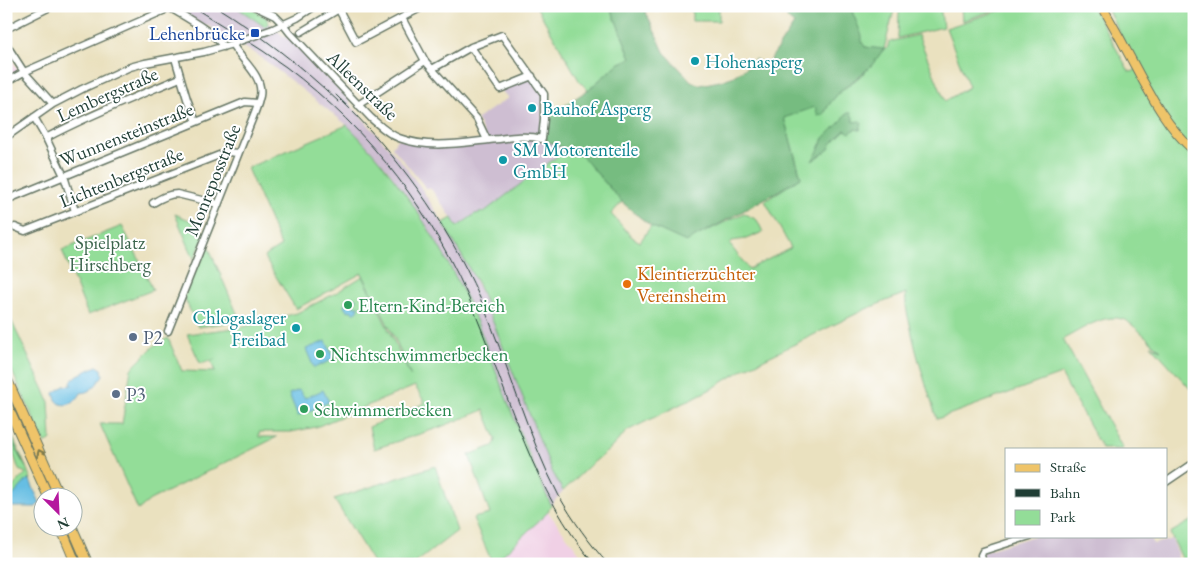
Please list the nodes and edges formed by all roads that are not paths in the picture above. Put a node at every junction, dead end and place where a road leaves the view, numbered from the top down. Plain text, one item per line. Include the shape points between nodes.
1 (52, 6) edge
2 (167, 6) edge
3 (254, 6) edge
4 (315, 6) edge
5 (424, 6) edge
6 (1102, 6) edge
7 (338, 8) edge
8 (270, 14) junction
9 (402, 18) junction
10 (283, 24) junction
11 (275, 28) junction
12 (6, 29) edge
13 (300, 32) dead end
14 (234, 43) junction
15 (6, 44) edge
16 (223, 47) junction
17 (471, 47) junction
18 (175, 58) junction
19 (425, 61) junction
20 (432, 69) junction
21 (24, 72) junction
22 (532, 76) junction
23 (180, 78) junction
24 (6, 82) edge
25 (258, 103) junction
26 (53, 104) junction
27 (358, 105) junction
28 (34, 117) junction
29 (196, 122) junction
30 (6, 137) edge
31 (46, 138) junction
32 (487, 140) junction
33 (1194, 151) edge
34 (238, 154) junction
35 (64, 176) junction
36 (6, 200) edge
37 (153, 203) dead end
38 (218, 204) junction
39 (75, 211) junction
40 (15, 227) dead end
41 (168, 331) dead end
42 (6, 377) edge
43 (6, 403) edge
44 (1194, 463) edge
45 (1168, 481) edge
46 (44, 488) edge
47 (56, 488) edge
48 (65, 538) edge
49 (77, 538) edge
50 (1024, 538) edge
51 (76, 564) edge
52 (88, 564) edge
53 (983, 564) edge

1 - 12 street
2 - 16 street via 206,30
2 - 21 street via 163,11
3 - 8 street, Alleenstraße
4 - 10 street
5 - 9 street
6 - 33 main road via 1153,99 1182,140
7 - 9 street via 356,42
7 - 13 street
8 - 10 street, Alleenstraße
8 - 11 street
9 - 19 street
10 - 11 street
10 - 27 street, Alleenstraße
11 - 14 street, bridge
14 - 16 street
14 - 25 street, Monreposstraße via 258,79 261,95
15 - 21 street
16 - 18 street
17 - 20 street
17 - 22 street via 502,35
17 - 22 street via 500,89
18 - 23 street
18 - 26 street via 130,67
19 - 20 street
19 - 27 street
20 - 32 street via 477,119
21 - 24 street
21 - 26 street
22 - 32 street, Alleenstraße via 545,96 542,139
23 - 29 street
23 - 31 street, Lembergstraße via 100,111
25 - 29 street, Wunnensteinstraße via 245,102
25 - 34 street, Monreposstraße
26 - 28 street
27 - 32 street, Alleenstraße via 383,129 398,138 436,145
28 - 30 street
28 - 31 street
29 - 35 street, Wunnensteinstraße
31 - 35 street
34 - 38 street, Monreposstraße
34 - 39 street, Lichtenbergstraße via 227,152
35 - 36 street, Wunnensteinstraße
35 - 39 street
37 - 38 street via 178,194
38 - 41 street, Monreposstraße
39 - 40 street, Lichtenbergstraße via 25,231
47 -> 42 highway
43 - 46 highway
44 - 45 street
48 - 51 highway
49 - 52 highway
50 - 53 street via 983,551

